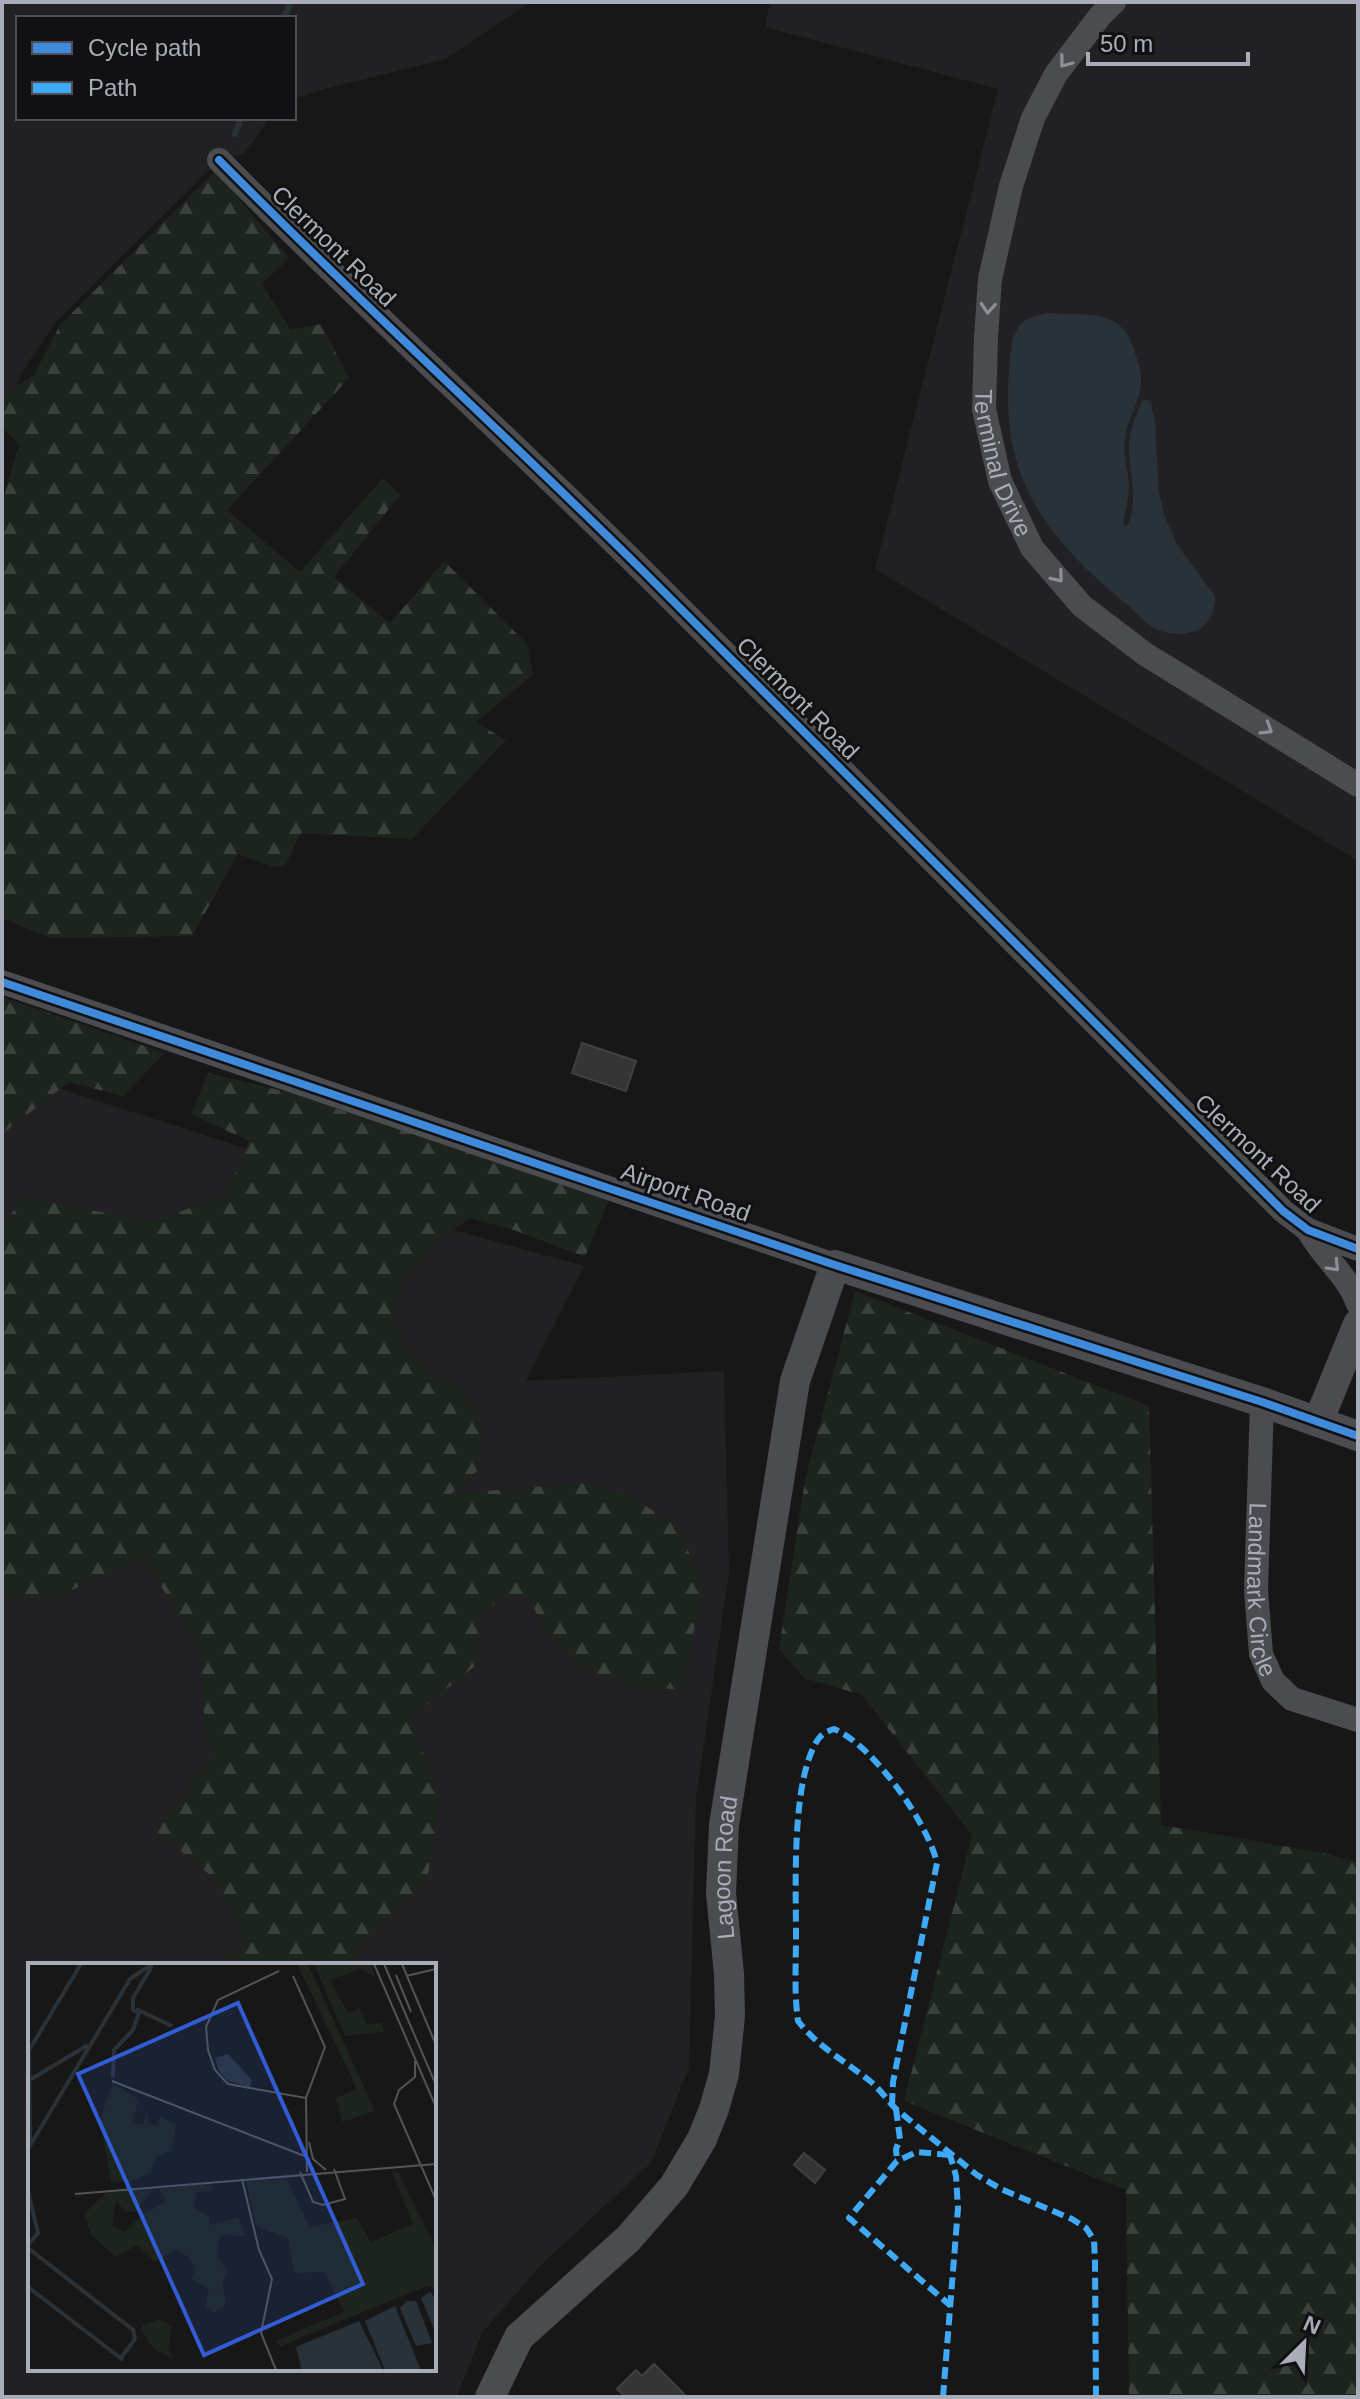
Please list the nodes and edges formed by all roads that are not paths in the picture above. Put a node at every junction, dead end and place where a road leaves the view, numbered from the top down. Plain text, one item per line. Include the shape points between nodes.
1 (1114, 2) edge
2 (219, 160) dead end
3 (1358, 785) edge
4 (2, 982) edge
5 (1308, 1230) junction
6 (1358, 1249) edge
7 (835, 1265) junction
8 (1358, 1304) edge
9 (1358, 1324) edge
10 (1262, 1402) junction
11 (1318, 1422) junction
12 (1358, 1436) edge
13 (1358, 1720) edge
14 (490, 2397) edge

1 -> 3 street, Terminal Drive via 1056,74 1033,118 1011,186 990,279 986,337 984,409 1000,481 1032,548 1082,606 1145,654
2 - 5 street, Clermont Road
4 - 7 street, Airport Road
5 - 6 street, Clermont Road
5 -> 8 street, Clermont Road
7 - 10 street, Airport Road
7 - 14 street, Lagoon Road via 795,1381 724,1825 721,1893 730,2016 714,2109 674,2186 628,2239 519,2337
9 - 11 street
10 - 11 street, Airport Road
10 - 13 street, Landmark Circle via 1256,1590 1261,1654 1273,1681 1292,1699
11 - 12 street, Airport Road

